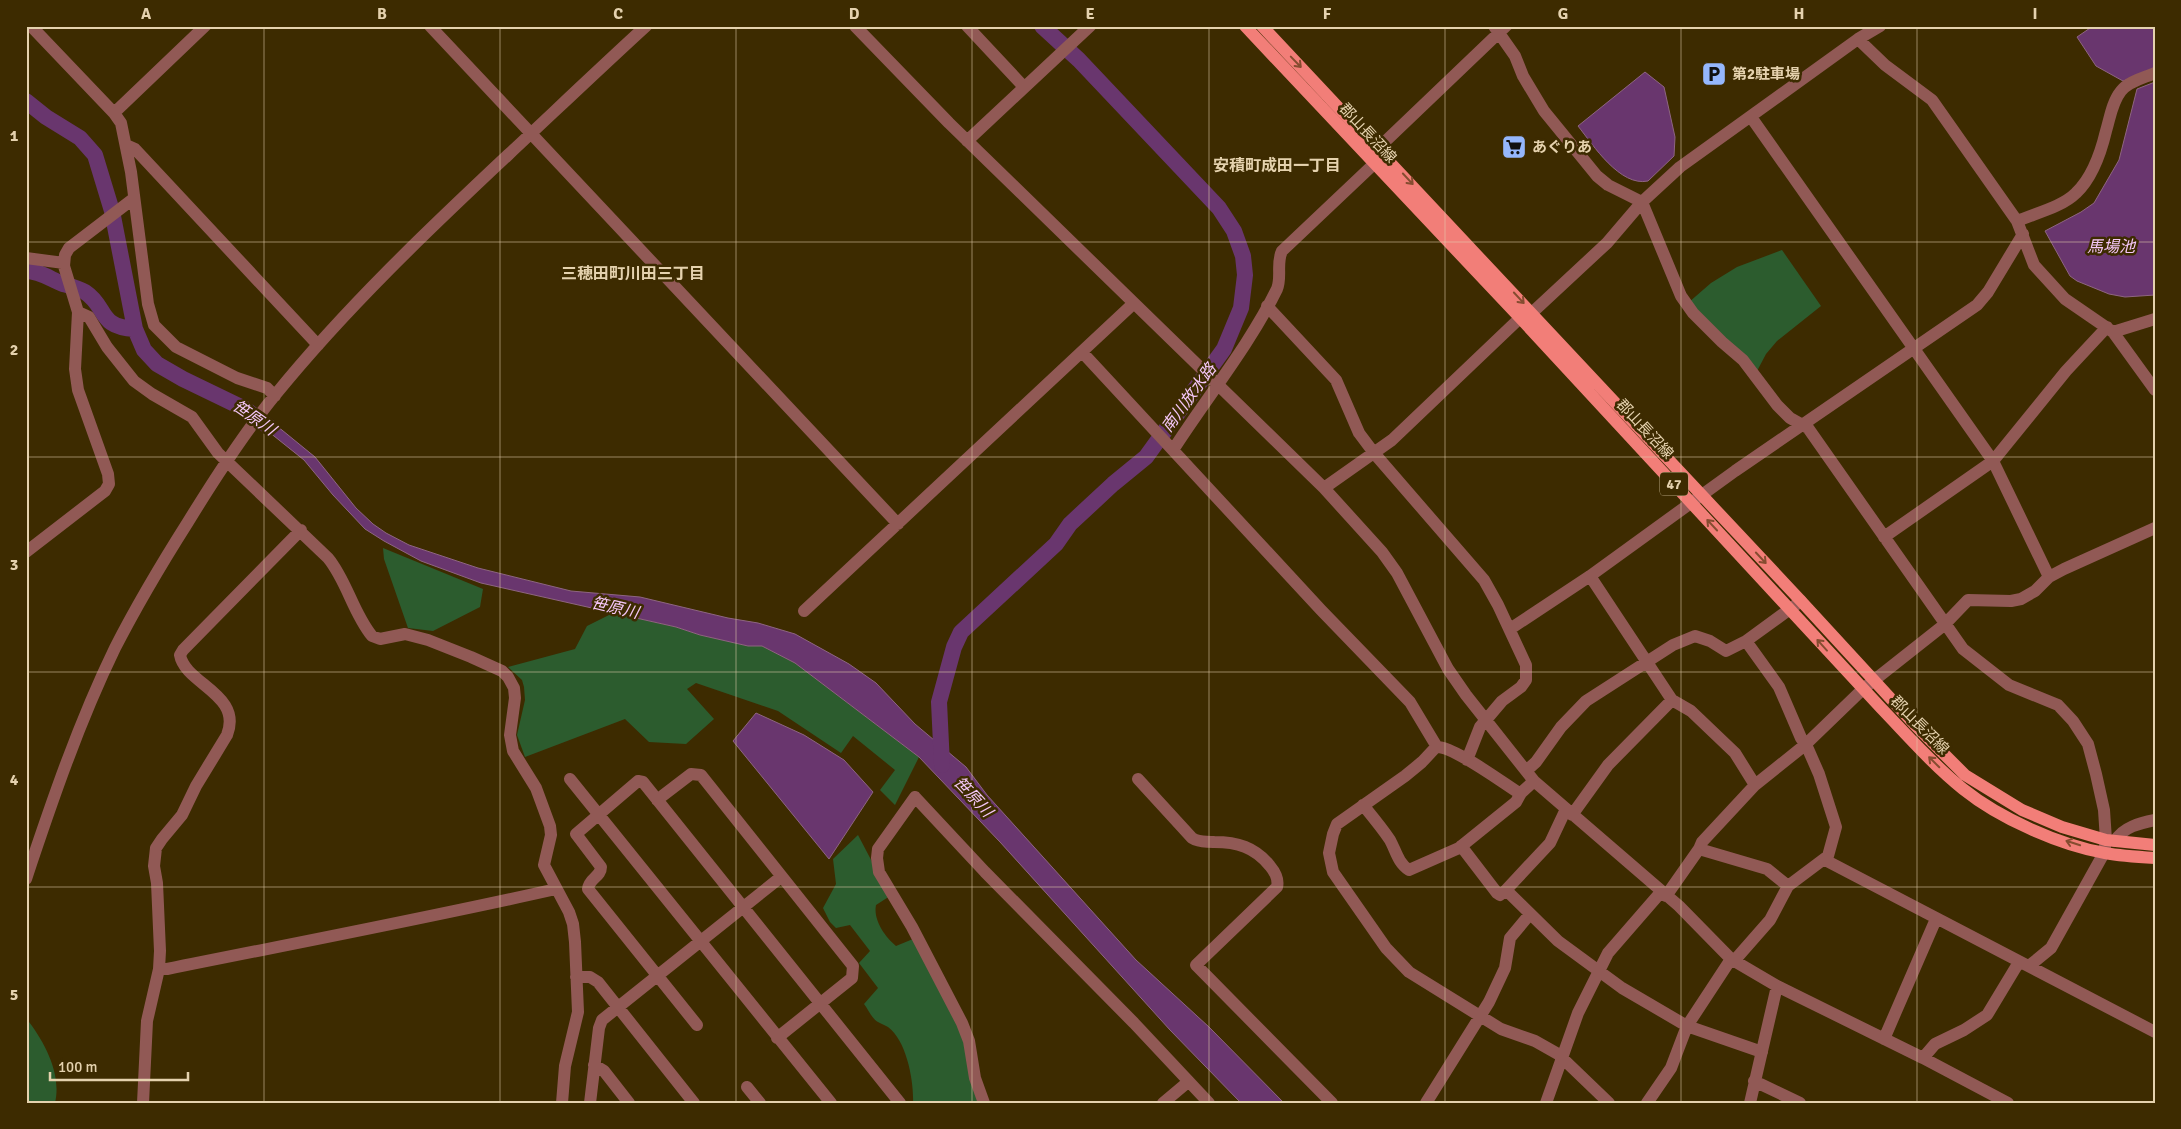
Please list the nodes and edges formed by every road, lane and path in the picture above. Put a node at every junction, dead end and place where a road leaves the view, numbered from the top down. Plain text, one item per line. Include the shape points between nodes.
1 (31, 26) edge
2 (205, 26) edge
3 (430, 26) edge
4 (646, 26) edge
5 (855, 26) edge
6 (967, 26) edge
7 (1090, 26) edge
8 (1245, 26) edge
9 (1262, 26) edge
10 (1880, 26) edge
11 (1500, 28) edge
12 (1861, 37) junction
13 (2155, 73) edge
14 (1024, 87) junction
15 (114, 113) junction
16 (1751, 117) junction
17 (531, 134) junction
18 (967, 141) junction
19 (126, 145) junction
20 (1374, 156) junction
21 (133, 199) junction
22 (1642, 202) junction
23 (2017, 221) junction
24 (2023, 234) junction
25 (26, 258) edge
26 (64, 264) junction
27 (1134, 303) junction
28 (1268, 306) junction
29 (76, 309) junction
30 (1525, 317) junction
31 (2155, 319) edge
32 (2110, 329) junction
33 (318, 345) junction
34 (1914, 348) junction
35 (1082, 352) junction
36 (1216, 382) junction
37 (2155, 390) edge
38 (275, 396) junction
39 (1802, 424) junction
40 (1173, 450) junction
41 (1374, 453) junction
42 (226, 461) junction
43 (1993, 461) junction
44 (1324, 488) junction
45 (1697, 499) junction
46 (898, 524) junction
47 (2155, 528) edge
48 (301, 530) junction
49 (1884, 537) junction
50 (26, 552) edge
51 (1590, 576) junction
52 (2049, 577) junction
53 (1802, 601) junction
54 (1790, 609) junction
55 (804, 611) dead end
56 (1944, 624) junction
57 (1510, 629) junction
58 (1746, 641) junction
59 (1646, 662) junction
60 (1874, 681) junction
61 (1863, 689) junction
62 (1672, 700) junction
63 (1486, 721) junction
64 (1805, 745) junction
65 (1437, 747) junction
66 (1467, 760) junction
67 (1530, 776) junction
68 (570, 779) dead end
69 (1138, 779) dead end
70 (1755, 785) junction
71 (1521, 793) junction
72 (657, 800) junction
73 (1363, 804) junction
74 (1569, 812) junction
75 (598, 814) junction
76 (2155, 820) edge
77 (2110, 840) junction
78 (2155, 845) edge
79 (1461, 846) junction
80 (1699, 848) junction
81 (2104, 853) junction
82 (2155, 858) edge
83 (1825, 860) junction
84 (781, 877) junction
85 (26, 879) edge
86 (1788, 886) junction
87 (556, 888) junction
88 (1506, 890) junction
89 (1663, 894) junction
90 (742, 908) junction
91 (1530, 914) junction
92 (1936, 918) junction
93 (700, 941) junction
94 (1733, 960) junction
95 (2024, 964) junction
96 (159, 969) junction
97 (1600, 971) junction
98 (657, 976) junction
99 (576, 977) junction
100 (1777, 986) junction
101 (820, 1005) junction
102 (618, 1007) junction
103 (1479, 1016) junction
104 (698, 1025) dead end
105 (1687, 1026) junction
106 (2155, 1032) edge
107 (778, 1038) junction
108 (1884, 1039) junction
109 (1762, 1052) junction
110 (1562, 1057) junction
111 (1922, 1058) junction
112 (594, 1065) junction
113 (1754, 1081) junction
114 (1188, 1082) junction
115 (747, 1087) dead end
116 (143, 1103) edge
117 (562, 1103) edge
118 (590, 1103) edge
119 (629, 1103) edge
120 (694, 1103) edge
121 (760, 1103) edge
122 (831, 1103) edge
123 (900, 1103) edge
124 (984, 1103) edge
125 (1164, 1103) edge
126 (1209, 1103) edge
127 (1332, 1103) edge
128 (1426, 1103) edge
129 (1546, 1103) edge
130 (1609, 1103) edge
131 (1648, 1103) edge
132 (1750, 1103) edge
133 (1800, 1103) edge
134 (2008, 1103) edge

1 - 15 street
2 - 15 street
3 - 17 street
4 - 17 street
5 - 18 street
6 - 14 street
7 - 14 street
8 - 20 main road, 郡山長沼線 / 47
9 -> 20 main road, 郡山長沼線 / 47
10 - 12 street
11 - 20 street
11 - 22 street via 1544,111 1597,176
12 - 16 street
12 - 23 street via 1885,65 1932,100
13 - 23 street via 2132,82 2121,91 2094,164 2075,195
14 - 18 street
15 - 19 street via 121,122
16 - 22 street via 1680,167
16 - 34 street
17 - 33 street via 385,273
17 - 46 street
18 - 27 street
19 - 21 street
19 - 33 street via 135,149
20 - 28 street via 1282,252 1278,284
20 - 30 main road, 郡山長沼線 / 47
21 - 26 street via 69,248
21 - 38 street via 148,304 157,330 176,347 236,378 267,388
22 - 30 street via 1607,243
22 - 39 street via 1681,296 1694,314 1743,360 1777,405 1796,423
23 - 24 street
24 - 32 street via 2034,265 2056,290
24 - 34 street via 1977,305
25 - 26 street
26 - 29 street
27 - 35 street
27 - 36 street
28 - 36 street
28 - 41 street via 1336,380 1359,433
29 - 42 street via 89,317 107,347 134,381 192,417
29 - 50 street via 78,390 109,484 105,491
30 - 41 street
30 - 45 main road, 郡山長沼線 / 47
31 - 32 street
32 - 37 street
32 - 43 street via 2061,376
33 - 38 street
34 - 39 street
34 - 43 street
35 - 40 street
35 - 46 street
36 - 40 street
36 - 44 street
38 - 42 street
39 - 45 street
39 - 49 street via 1808,428
40 - 65 street via 1410,702
41 - 44 street
41 - 57 street via 1476,569
42 - 48 street
42 - 85 street via 150,582 115,649 82,726
43 - 49 street
43 - 52 street
44 - 63 street via 1397,573 1448,669
45 - 51 street
45 -> 53 main road, 郡山長沼線 / 47
54 -> 45 main road, 郡山長沼線 / 47
46 - 55 street
47 - 52 street
48 - 87 street via 337,569 367,631 374,638 405,634 428,640 502,671 512,682 515,698 510,740 548,817 551,835 544,862
48 - 96 street via 180,655 184,665 224,704 230,727 182,816 156,848 154,866 161,933
49 - 56 street
51 - 57 street
51 - 59 street
52 - 56 street via 2022,599 1968,600
53 - 54 street
53 - 60 main road, 郡山長沼線 / 47
54 - 58 street
61 -> 54 main road, 郡山長沼線 / 47
56 - 60 street
56 - 77 street via 1963,649 2009,685 2058,705 2073,721 2088,744
57 - 63 street via 1526,665 1526,680 1502,701
58 - 59 street via 1724,651 1710,640 1695,636 1682,640
58 - 64 street via 1779,688
59 - 62 street
59 - 67 street via 1581,705 1550,740
60 - 61 street
60 - 77 main road, 郡山長沼線 / 47 via 1947,758 1986,790 2062,827
61 - 64 street
81 -> 61 main road, 郡山長沼線 / 47 via 2040,833 1994,810 1963,789
62 - 70 street via 1691,711 1735,753
62 - 74 street via 1608,765
63 - 66 street via 1476,733
63 - 67 street
64 - 70 street
64 - 83 street via 1823,782 1836,827
65 - 66 street
65 - 73 street via 1405,776
66 - 71 street
67 - 71 street
67 - 74 street
68 - 75 street
69 - 127 street via 1192,838 1198,842 1237,843 1257,854 1274,870 1277,887 1196,965
70 - 80 street
71 - 79 street via 1516,802
72 - 75 street via 642,782 638,782
72 - 84 street via 691,774 701,775
72 - 90 street
73 - 79 street via 1409,870
73 - 103 street via 1334,829 1329,853 1333,872 1400,964
74 - 88 street via 1550,843
74 - 89 street
75 - 93 street
75 - 98 street via 576,834 601,866 600,872 589,883 589,892
76 - 77 street via 2124,830
77 - 78 main road, 郡山長沼線 / 47
77 - 81 street
79 - 88 street via 1497,893 1500,895
80 - 86 street via 1767,869
80 - 89 street
81 - 82 main road, 郡山長沼線 / 47
81 - 95 street via 2051,948
83 - 86 street
83 - 92 street
84 - 90 street
84 - 101 street via 854,966 852,978
86 - 94 street via 1770,920
87 - 96 street via 293,945
87 - 99 street via 573,924
88 - 91 street
89 - 94 street
89 - 97 street via 1612,948
90 - 93 street
90 - 101 street
91 - 97 street via 1558,941
91 - 103 street via 1510,938 1504,972
92 - 95 street
92 - 108 street
93 - 98 street
93 - 107 street
94 - 100 street
94 - 105 street
95 - 106 street
95 - 111 street via 1987,1015 1935,1044
96 - 116 street via 147,1021
97 - 105 street
97 - 110 street via 1578,1013
98 - 102 street
98 - 104 street
99 - 102 street via 593,978
99 - 117 street via 578,1012 565,1066
100 - 108 street
100 - 109 street
101 - 107 street
101 - 123 street
102 - 112 street via 600,1022
102 - 120 street
103 - 110 street
103 - 128 street
105 - 109 street
105 - 131 street via 1671,1068
107 - 122 street
108 - 111 street
109 - 113 street
110 - 129 street
110 - 130 street
111 - 134 street
112 - 118 street
112 - 119 street via 604,1071
113 - 132 street
113 - 133 street
114 - 124 street via 915,797 878,850 879,872 912,926 962,1023
114 - 125 street
114 - 126 street
115 - 121 street

